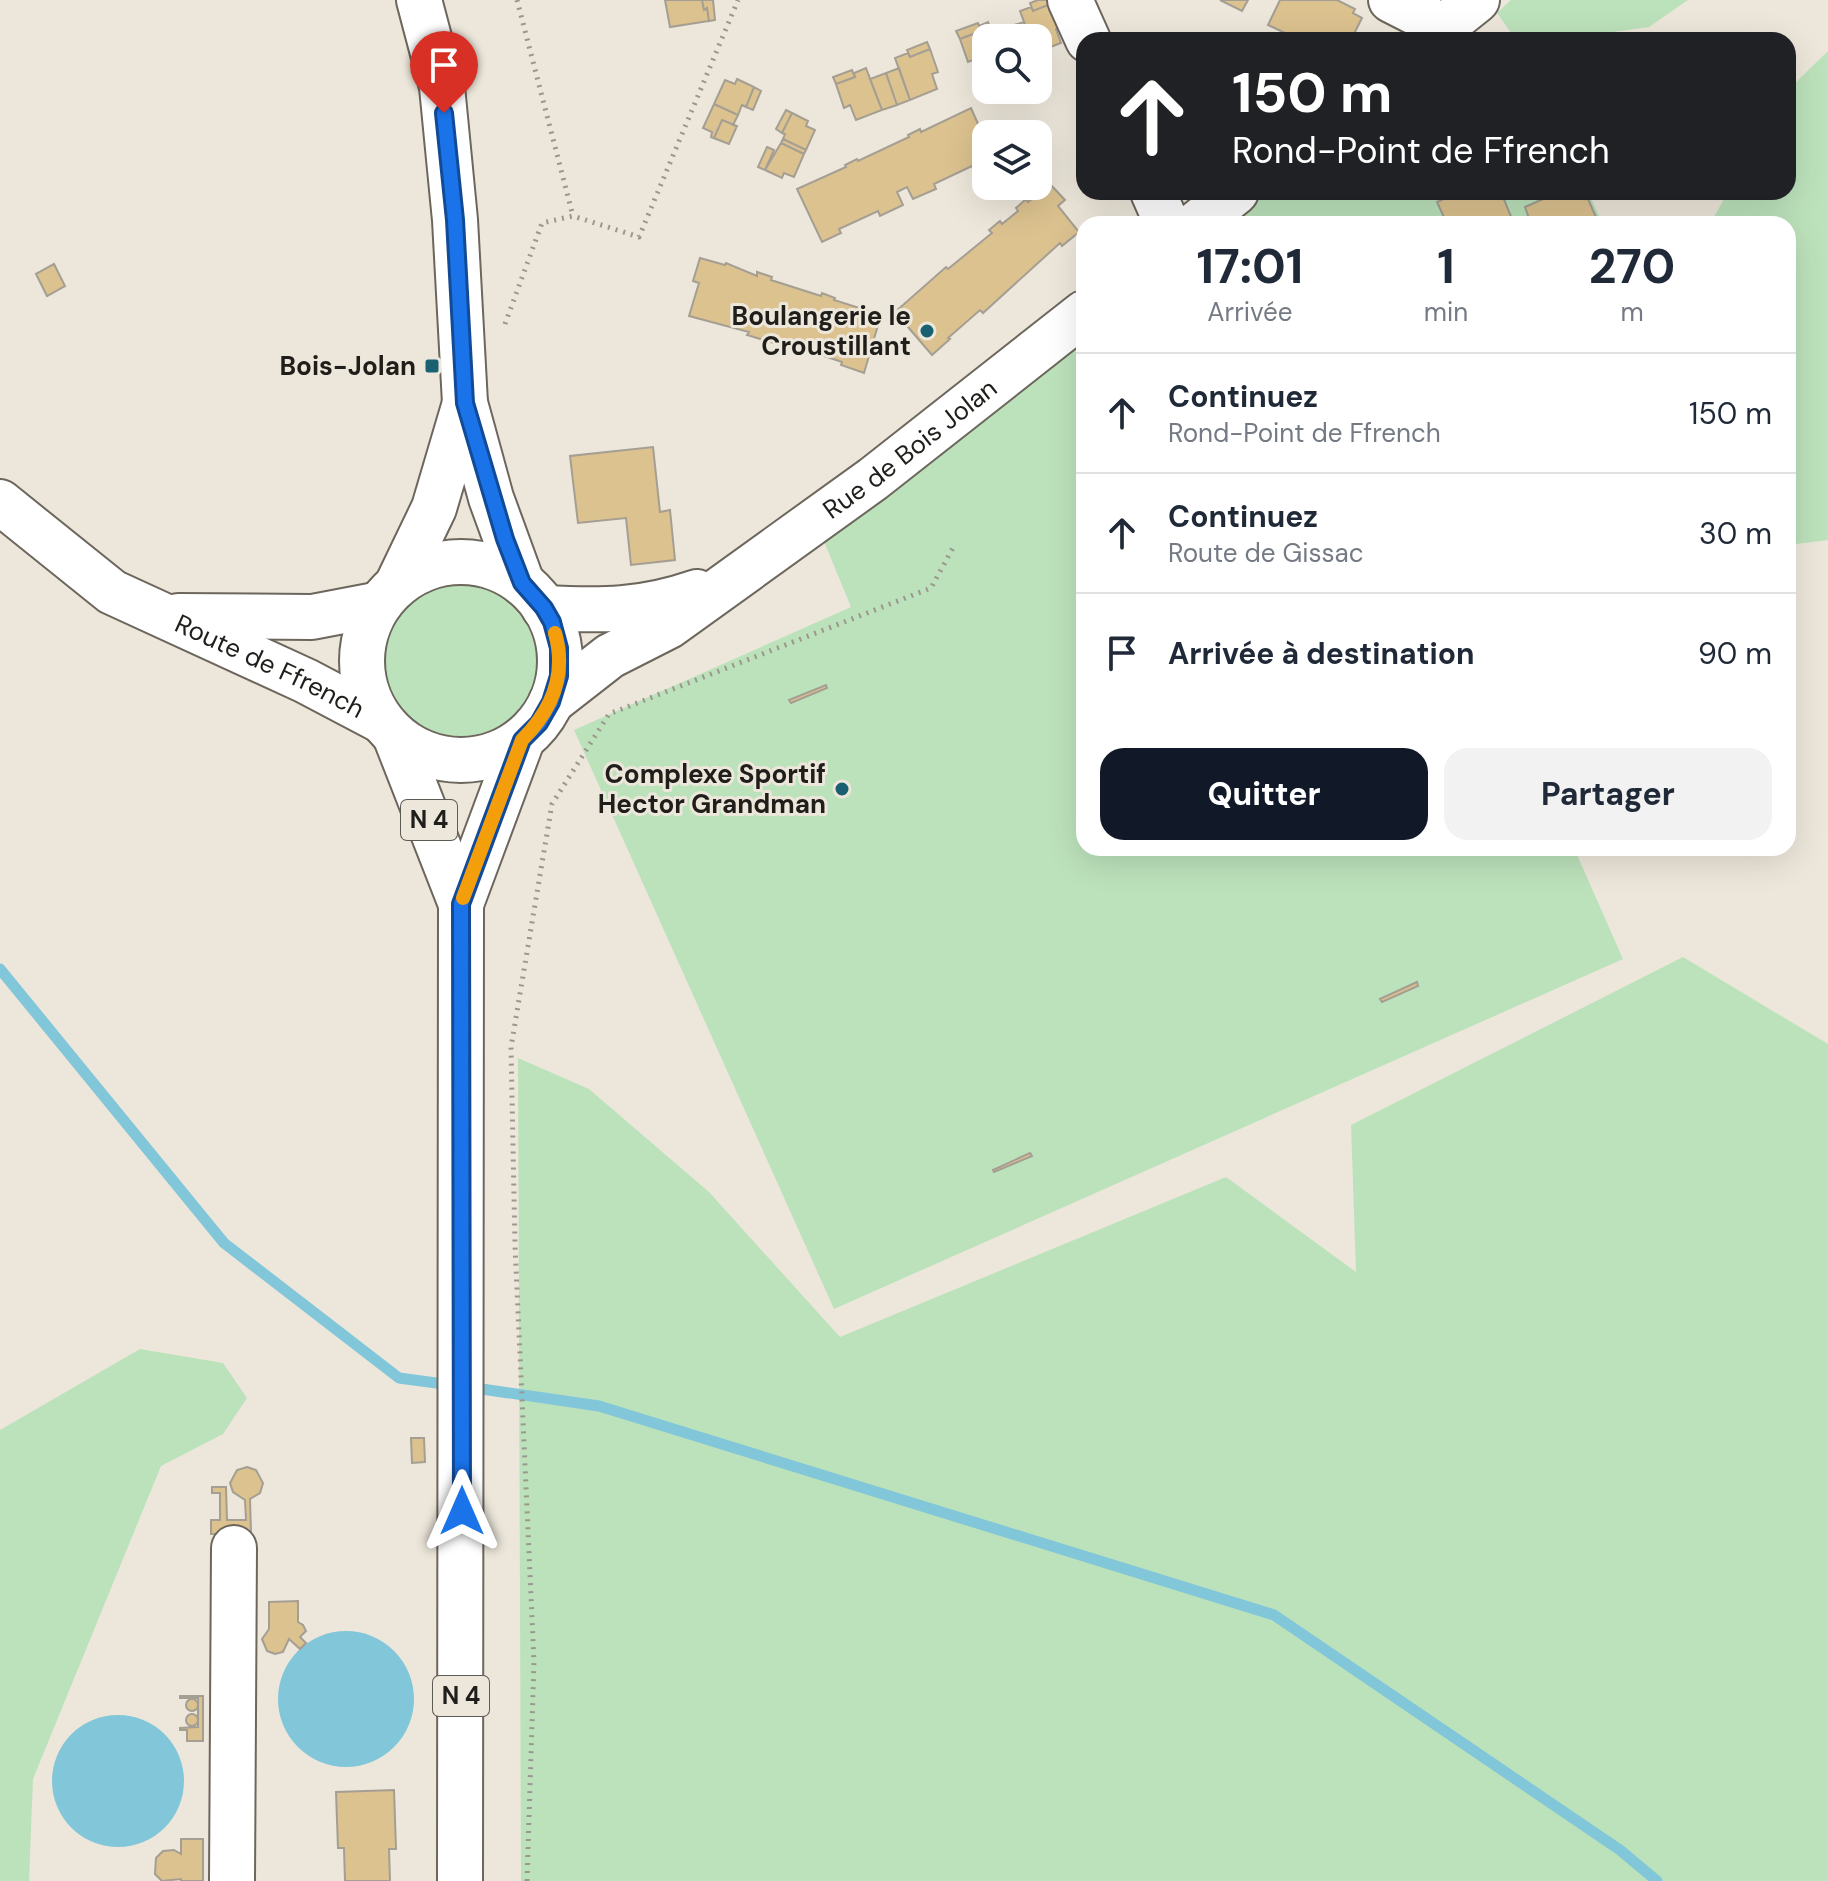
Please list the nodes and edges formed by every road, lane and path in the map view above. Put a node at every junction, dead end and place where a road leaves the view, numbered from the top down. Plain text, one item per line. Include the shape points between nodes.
1 (419, 0) edge
2 (517, 0) edge
3 (738, 0) edge
4 (1070, 0) edge
5 (1391, 0) edge
6 (1477, 0) edge
7 (1084, 32) edge
8 (1432, 32) edge
9 (1437, 32) edge
10 (1226, 200) edge
11 (573, 216) junction
12 (1206, 216) edge
13 (1076, 319) edge
14 (505, 324) dead end
15 (465, 403) junction
16 (0, 502) edge
17 (954, 546) dead end
18 (733, 579) junction
19 (389, 595) junction
20 (533, 595) junction
21 (160, 615) junction
22 (551, 702) junction
23 (388, 729) junction
24 (522, 740) junction
25 (461, 904) junction
26 (234, 1548) dead end
27 (232, 1881) edge
28 (460, 1881) edge
29 (527, 1881) edge

1 - 15 main road via 442,87
2 - 11 path
3 - 11 path via 639,237
4 - 7 main road
5 - 8 main road
6 - 9 main road
10 - 12 main road
11 - 14 path via 542,223
13 - 18 main road, Rue de Bois Jolan via 873,479
15 - 19 main road via 434,508
15 - 20 main road via 491,498
16 - 21 main road, Route de Ffrench via 112,592
17 - 29 path via 931,588 609,714 552,804 511,1047 534,1662
18 - 20 main road, Rue de Bois Jolan via 664,603 607,611
18 - 22 main road, Rue de Bois Jolan via 669,626 610,656
19 - 20 main road via 416,573 459,562 503,572
19 - 21 main road, Route de Ffrench via 312,617
19 - 23 main road via 366,632 361,662 366,693
20 - 22 main road via 552,622 559,648 559,676
21 - 23 main road, Route de Ffrench via 306,681
22 - 24 main road
23 - 24 main road via 417,751 444,760 473,760
23 - 25 main road, N 4
24 - 25 main road, N 4
25 - 28 main road, N 4
26 - 27 main road

